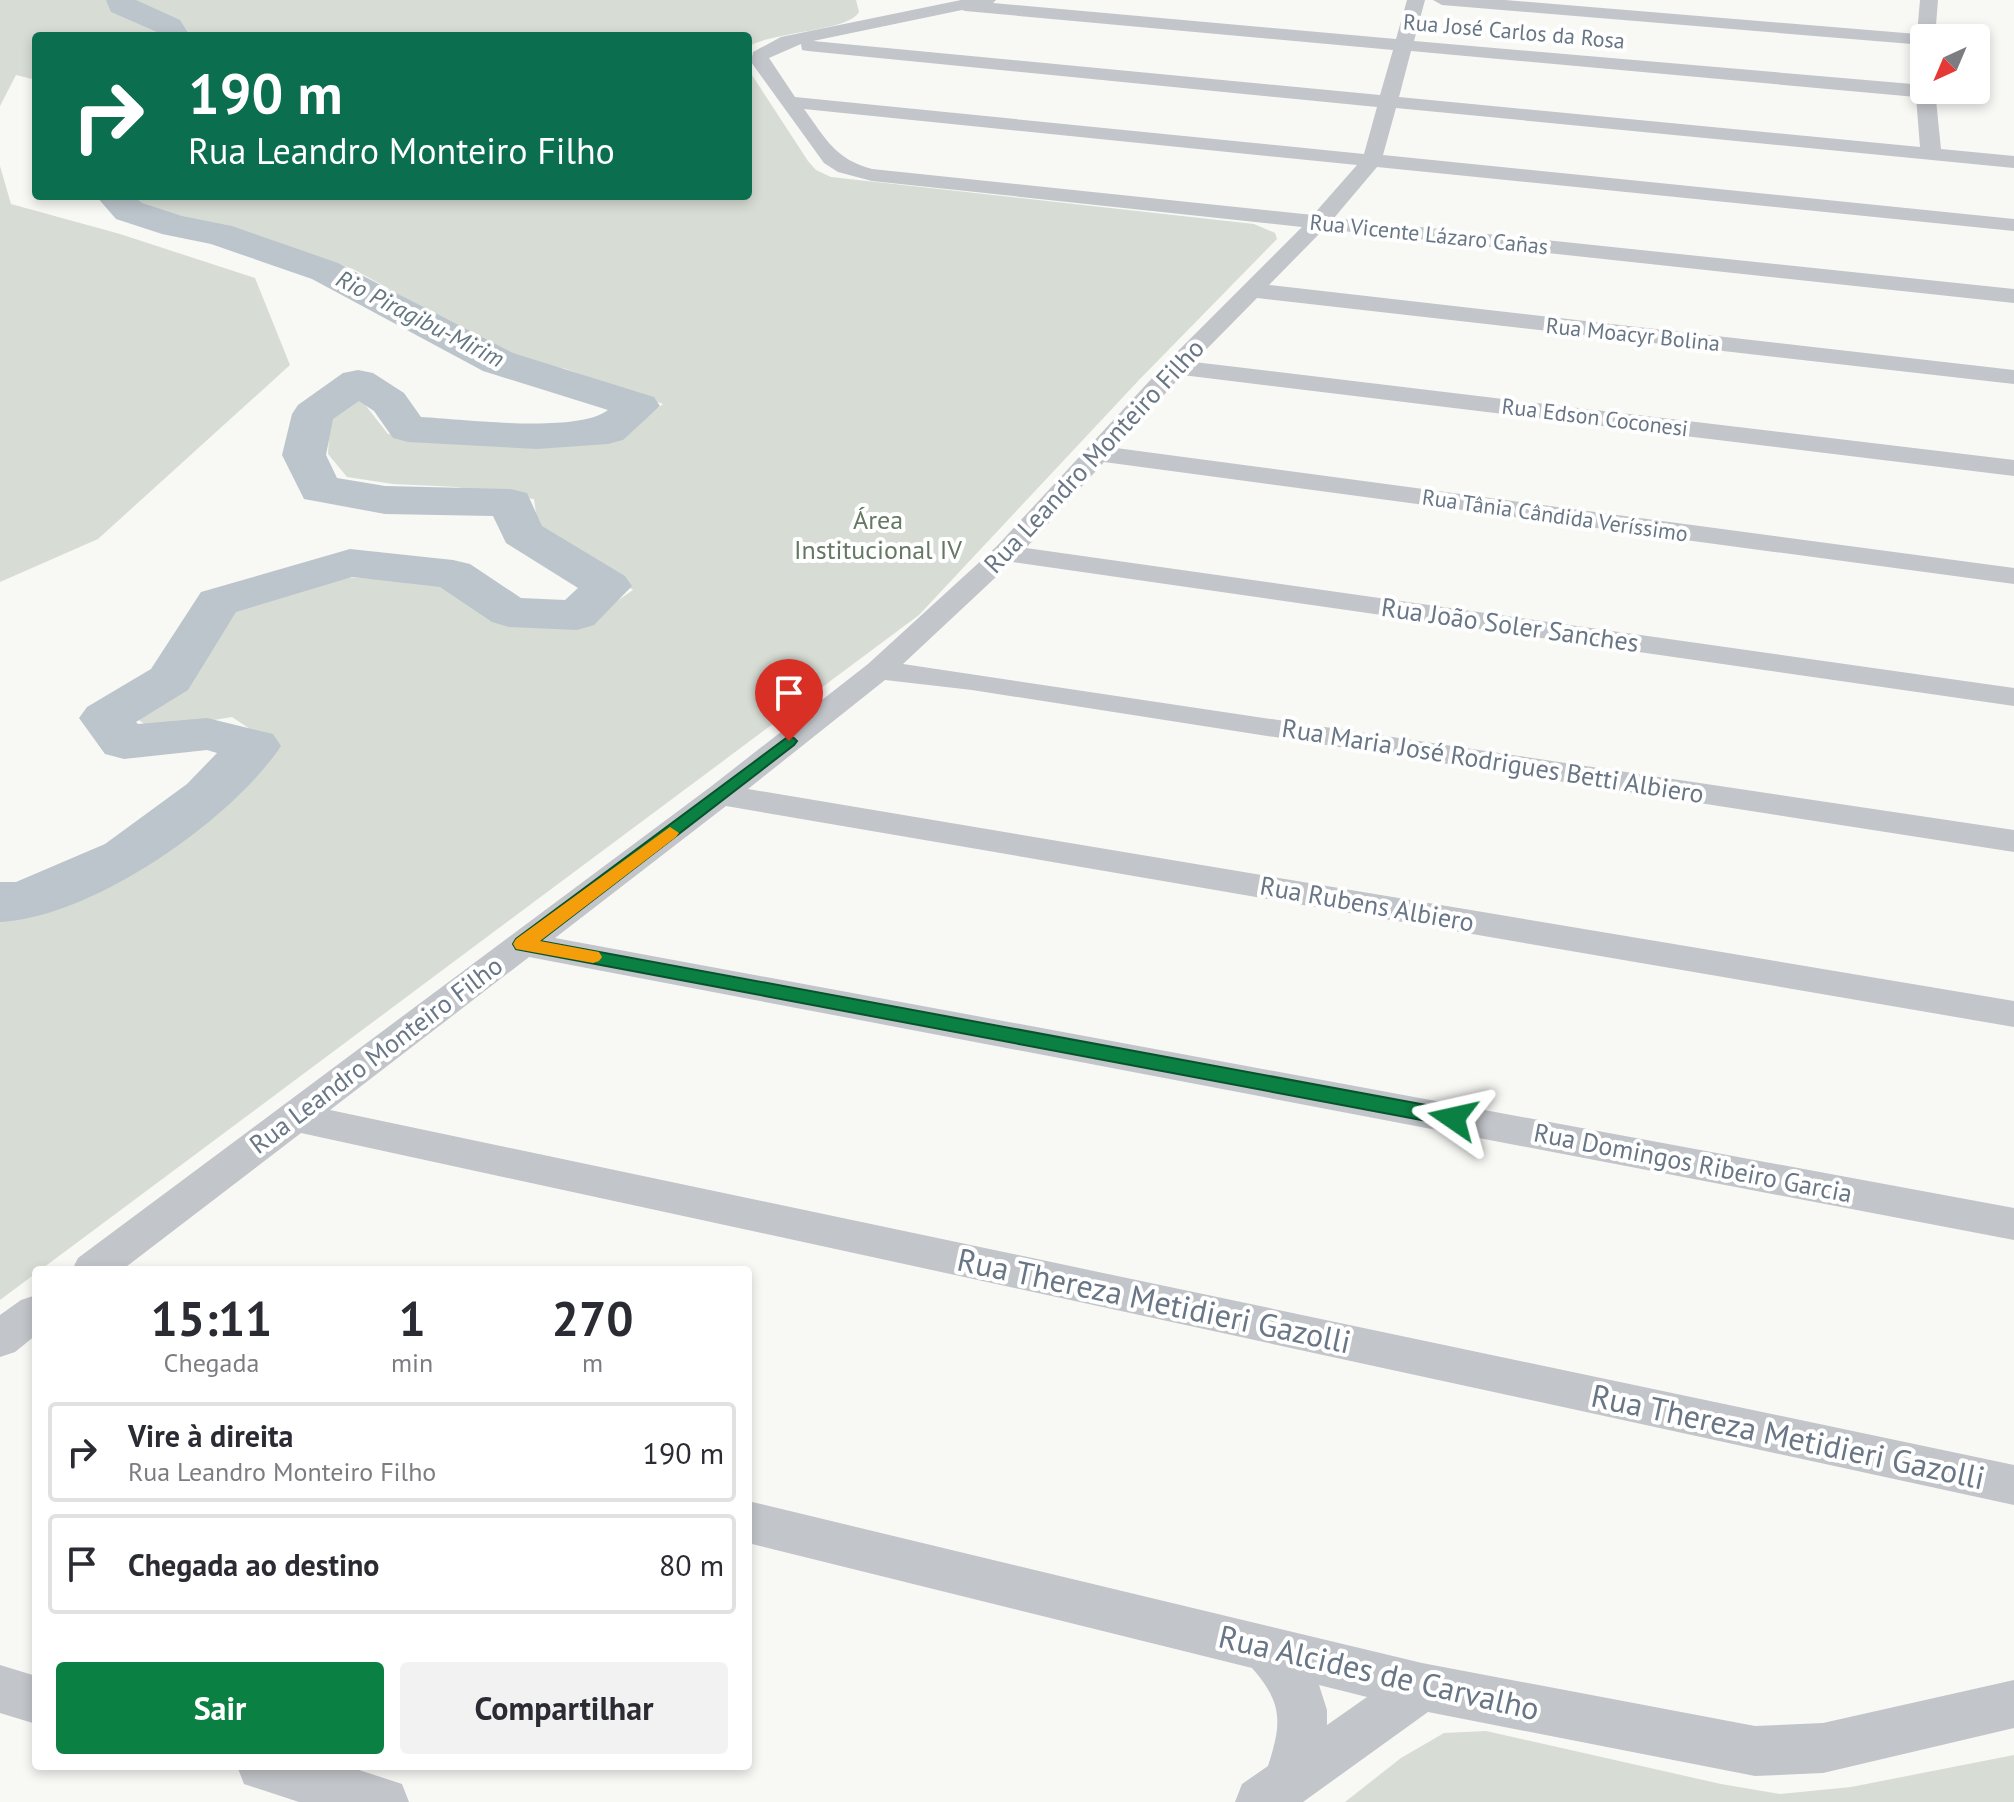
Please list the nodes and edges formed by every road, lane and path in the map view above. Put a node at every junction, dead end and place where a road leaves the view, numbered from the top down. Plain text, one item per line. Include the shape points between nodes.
1 (870, 0) edge
2 (987, 0) edge
3 (1015, 0) edge
4 (1416, 0) edge
5 (1442, 0) edge
6 (1929, 0) edge
7 (959, 6) junction
8 (1051, 13) junction
9 (885, 20) junction
10 (1927, 24) edge
11 (820, 34) junction
12 (1910, 37) edge
13 (782, 43) junction
14 (1404, 45) junction
15 (859, 51) junction
16 (1910, 90) edge
17 (791, 102) junction
18 (1390, 102) junction
19 (1925, 104) edge
20 (1931, 153) junction
21 (1372, 160) junction
22 (2014, 162) edge
23 (1319, 222) junction
24 (2014, 225) edge
25 (1251, 290) junction
26 (2014, 296) edge
27 (1176, 367) junction
28 (2014, 377) edge
29 (1097, 453) junction
30 (2014, 468) edge
31 (1006, 553) junction
32 (2014, 576) edge
33 (916, 637) junction
34 (879, 670) junction
35 (972, 681) junction
36 (2014, 697) edge
37 (720, 795) junction
38 (2014, 841) edge
39 (523, 944) junction
40 (2014, 1014) edge
41 (295, 1117) junction
42 (2014, 1224) edge
43 (97, 1266) edge
44 (2014, 1485) edge
45 (752, 1523) edge
46 (1266, 1649) junction
47 (1422, 1687) junction
48 (0, 1689) edge
49 (32, 1699) edge
50 (2014, 1704) edge
51 (276, 1770) edge
52 (1274, 1792) edge
53 (384, 1802) edge

1 - 9 street
2 - 7 street
3 - 8 street, Rua José Carlos da Rosa
4 - 14 street, Rua Leandro Monteiro Filho
5 - 12 street via 1787,20
6 - 10 street
7 - 8 street, Rua José Carlos da Rosa
7 - 9 street
8 - 14 street, Rua José Carlos da Rosa
9 - 11 street
11 - 13 street
11 - 15 street
13 - 15 street
13 - 17 street via 766,50 760,62
14 - 16 street, Rua José Carlos da Rosa
14 - 18 street, Rua Leandro Monteiro Filho
15 - 18 street
17 - 21 street
17 - 23 street, Rua Vicente Lázaro Cañas via 831,159 872,175
18 - 20 street
18 - 21 street, Rua Leandro Monteiro Filho
19 - 20 street
20 - 22 street
21 - 23 street, Rua Leandro Monteiro Filho
21 - 24 street
23 - 25 street, Rua Leandro Monteiro Filho
23 - 26 street, Rua Vicente Lázaro Cañas
25 - 27 street, Rua Leandro Monteiro Filho
25 - 28 street, Rua Moacyr Bolina
27 - 29 street, Rua Leandro Monteiro Filho
27 - 30 street, Rua Edson Coconesi
29 - 31 street, Rua Leandro Monteiro Filho
29 - 32 street, Rua Tânia Cândida Veríssimo
31 - 33 street, Rua Leandro Monteiro Filho
31 - 36 street, Rua João Soler Sanches
33 - 34 street, Rua Leandro Monteiro Filho
33 - 35 street, Rua Maria José Rodrigues Betti Albiero
34 - 35 street, Rua Maria José Rodrigues Betti Albiero
34 - 37 street, Rua Leandro Monteiro Filho
35 - 38 street, Rua Maria José Rodrigues Betti Albiero
37 - 39 street, Rua Leandro Monteiro Filho
37 - 40 street, Rua Rubens Albiero
39 - 41 street, Rua Leandro Monteiro Filho
39 - 42 street, Rua Domingos Ribeiro Garcia
41 - 43 street, Rua Leandro Monteiro Filho
41 - 44 street, Rua Thereza Metidieri Gazolli
45 - 46 street, Rua Alcides de Carvalho
46 - 47 street, Rua Alcides de Carvalho
46 - 52 street via 1286,1669 1302,1700 1302,1739
47 - 50 street, Rua Alcides de Carvalho via 1755,1751 1823,1748
47 - 52 street
48 - 49 street
51 - 53 street

